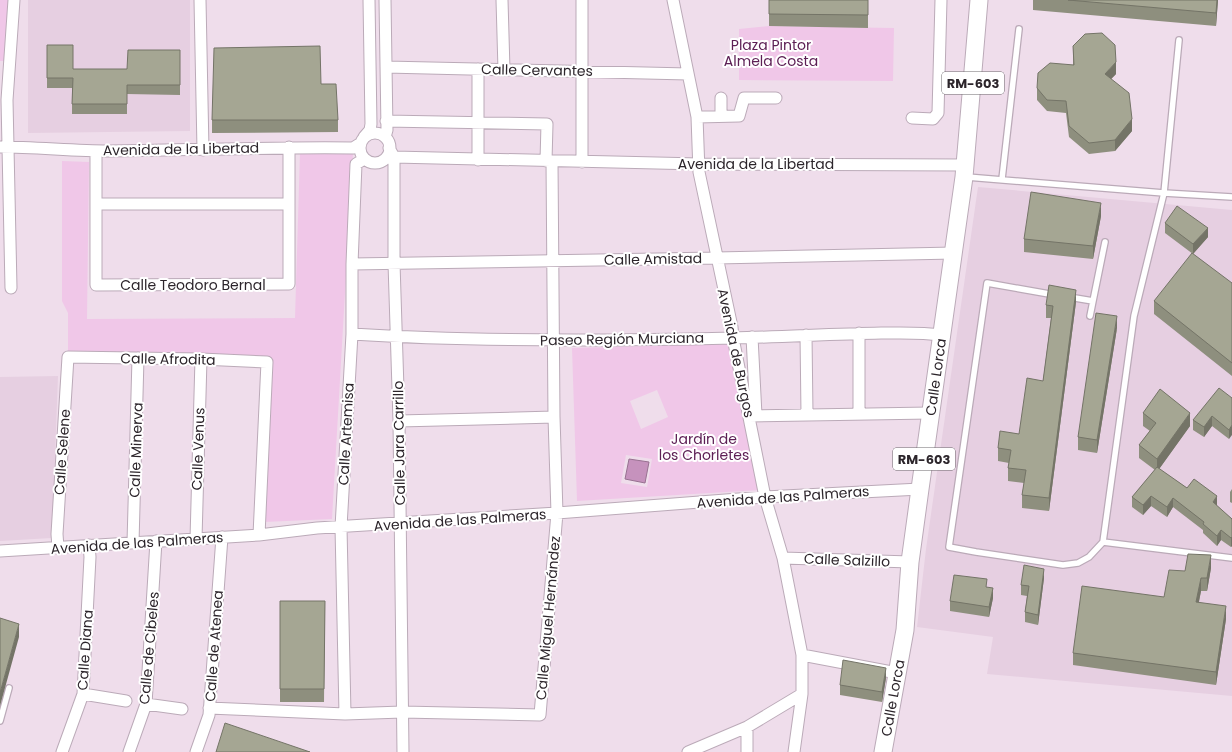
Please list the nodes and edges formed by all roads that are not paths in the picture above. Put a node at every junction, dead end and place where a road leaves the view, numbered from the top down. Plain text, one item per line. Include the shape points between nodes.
1 (14, 0) edge
2 (200, 0) edge
3 (370, 0) edge
4 (385, 0) edge
5 (502, 0) edge
6 (582, 0) edge
7 (673, 0) edge
8 (941, 0) edge
9 (979, 0) edge
10 (1019, 29) dead end
11 (1179, 40) dead end
12 (386, 67) junction
13 (478, 69) junction
14 (504, 70) junction
15 (582, 71) junction
16 (688, 74) junction
17 (720, 98) dead end
18 (776, 98) dead end
19 (4, 100) edge
20 (721, 116) junction
21 (697, 117) junction
22 (912, 118) dead end
23 (386, 121) junction
24 (478, 123) junction
25 (5, 147) edge
26 (289, 147) junction
27 (360, 148) junction
28 (203, 150) junction
29 (388, 150) junction
30 (96, 151) junction
31 (478, 160) junction
32 (549, 161) junction
33 (582, 162) junction
34 (699, 164) junction
35 (964, 171) junction
36 (1002, 180) junction
37 (1164, 193) junction
38 (1232, 197) edge
39 (96, 204) junction
40 (289, 204) junction
41 (1105, 242) dead end
42 (954, 253) junction
43 (716, 258) junction
44 (552, 261) junction
45 (394, 263) junction
46 (352, 264) junction
47 (11, 288) dead end
48 (1093, 301) junction
49 (1090, 316) dead end
50 (859, 333) junction
51 (352, 334) junction
52 (806, 335) junction
53 (941, 335) junction
54 (397, 337) junction
55 (752, 337) junction
56 (732, 338) junction
57 (553, 340) junction
58 (68, 357) joint
59 (138, 358) junction
60 (201, 359) junction
61 (930, 413) junction
62 (808, 414) junction
63 (860, 414) junction
64 (753, 416) junction
65 (554, 417) junction
66 (399, 421) junction
67 (920, 489) junction
68 (765, 497) junction
69 (557, 513) junction
70 (400, 524) junction
71 (342, 527) junction
72 (259, 535) junction
73 (222, 537) junction
74 (196, 539) junction
75 (156, 541) junction
76 (1103, 542) junction
77 (133, 543) junction
78 (89, 546) junction
79 (58, 548) junction
80 (0, 551) edge
81 (783, 558) junction
82 (1232, 558) edge
83 (910, 562) junction
84 (802, 655) junction
85 (897, 673) junction
86 (9, 688) dead end
87 (83, 694) junction
88 (802, 694) junction
89 (126, 701) dead end
90 (146, 704) junction
91 (209, 708) junction
92 (182, 709) dead end
93 (402, 712) junction
94 (345, 714) junction
95 (0, 721) edge
96 (747, 727) junction
97 (62, 752) edge
98 (129, 752) edge
99 (196, 752) edge
100 (403, 752) edge
101 (688, 752) edge
102 (747, 752) edge
103 (794, 752) edge
104 (883, 752) edge

1 - 19 street
2 - 28 street
3 - 27 street via 371,124
4 - 12 street, Calle Jara Carrillo
5 - 14 street
6 - 15 street
7 - 16 street, Avenida de Burgos
8 - 22 street via 938,112 933,119
9 - 35 main road, Calle Lorca / RM-603
10 - 36 lane
11 - 37 lane
12 - 13 street, Calle Cervantes
12 - 23 street, Calle Jara Carrillo
13 - 14 street, Calle Cervantes
13 - 24 street
14 - 15 street, Calle Cervantes
15 - 16 street, Calle Cervantes
15 - 33 street
16 - 21 street, Avenida de Burgos
17 - 20 street
18 - 20 street via 744,98 739,116
19 - 25 street
20 - 21 street
21 - 34 street, Avenida de Burgos
23 - 24 street
23 - 29 street, Calle Jara Carrillo
24 - 31 street
24 - 32 street via 547,124
25 - 30 street, Avenida de la Libertad
25 - 47 street
26 - 27 street, Avenida de la Libertad
26 - 28 street, Avenida de la Libertad
26 - 40 street
27 - 29 street via 369,162 374,163 381,161
27 - 29 street via 369,134 375,133 381,134
27 - 46 street, Calle Artemisa via 356,164
28 - 30 street, Avenida de la Libertad
29 - 31 street, Avenida de la Libertad
29 - 45 street, Calle Jara Carrillo
30 - 39 street
31 - 32 street, Avenida de la Libertad
32 - 33 street, Avenida de la Libertad
32 - 44 street, Calle Miguel Hernández
33 - 34 street, Avenida de la Libertad
34 - 35 street, Avenida de la Libertad
34 - 43 street, Avenida de Burgos
35 - 36 lane
35 - 42 main road, Calle Lorca / RM-603
36 - 37 lane
37 - 38 lane
37 - 76 lane via 1134,316
39 - 40 street
39 - 40 street, Calle Teodoro Bernal via 96,285 289,284
41 - 48 lane
42 - 43 street, Calle Amistad
42 - 53 main road, Calle Lorca / RM-603
43 - 44 street, Calle Amistad
43 - 56 street, Avenida de Burgos via 732,327
44 - 45 street, Calle Amistad
44 - 57 street, Calle Miguel Hernández
45 - 46 street, Calle Amistad
45 - 54 street, Calle Jara Carrillo
46 - 51 street, Calle Artemisa
48 - 49 lane
48 - 76 lane via 987,283 949,547 1063,565 1078,563 1089,557
50 - 52 street, Paseo Región Murciana
50 - 53 street, Paseo Región Murciana
50 - 63 street
51 - 54 street, Paseo Región Murciana
51 - 71 street, Calle Artemisa
52 - 55 street, Paseo Región Murciana
52 - 62 street
53 - 61 main road, Calle Lorca / RM-603
54 - 57 street, Paseo Región Murciana
54 - 66 street, Calle Jara Carrillo
55 - 56 street, Paseo Región Murciana
55 - 64 street
56 - 57 street, Paseo Región Murciana
56 - 64 street, Avenida de Burgos
57 - 65 street, Calle Miguel Hernández
58 - 59 street, Calle Afrodita
58 - 79 street, Calle Selene
59 - 60 street, Calle Afrodita
59 - 77 street, Calle Minerva
60 - 72 street, Calle Afrodita via 268,362
60 - 74 street, Calle Venus
61 - 63 street
61 - 67 main road, Calle Lorca / RM-603
62 - 63 street
62 - 64 street
64 - 68 street, Avenida de Burgos
65 - 66 street
65 - 69 street, Calle Miguel Hernández
66 - 70 street, Calle Jara Carrillo
67 - 68 street, Avenida de las Palmeras
67 - 83 main road, Calle Lorca / RM-603
68 - 69 street, Avenida de las Palmeras
68 - 81 street, Avenida de Burgos
69 - 70 street, Avenida de las Palmeras
69 - 93 street, Calle Miguel Hernández via 540,715
70 - 71 street, Avenida de las Palmeras
70 - 93 street, Calle Jara Carrillo
71 - 72 street, Avenida de las Palmeras
71 - 94 street, Calle Artemisa
72 - 73 street, Avenida de las Palmeras
73 - 74 street, Avenida de las Palmeras
73 - 91 street, Calle de Atenea
74 - 75 street, Avenida de las Palmeras
75 - 77 street, Avenida de las Palmeras
75 - 90 street, Calle de Cibeles
76 - 82 lane
77 - 78 street, Avenida de las Palmeras
78 - 79 street, Avenida de las Palmeras
78 - 87 street, Calle Diana
79 - 80 street, Avenida de las Palmeras
81 - 83 street, Calle Salzillo
81 - 84 street, Avenida de Burgos
83 - 85 main road, Calle Lorca / RM-603 via 905,630
84 - 85 street
84 - 88 street, Avenida de Burgos
85 - 104 main road, Calle Lorca / RM-603
86 - 95 lane
87 - 89 street
87 - 97 street, Calle Diana
88 - 96 street
88 - 103 street, Avenida de Burgos
90 - 92 street
90 - 98 street, Calle de Cibeles
91 - 94 street
91 - 99 street, Calle de Atenea
93 - 94 street
93 - 100 street, Calle Jara Carrillo
96 - 101 street
96 - 102 street

